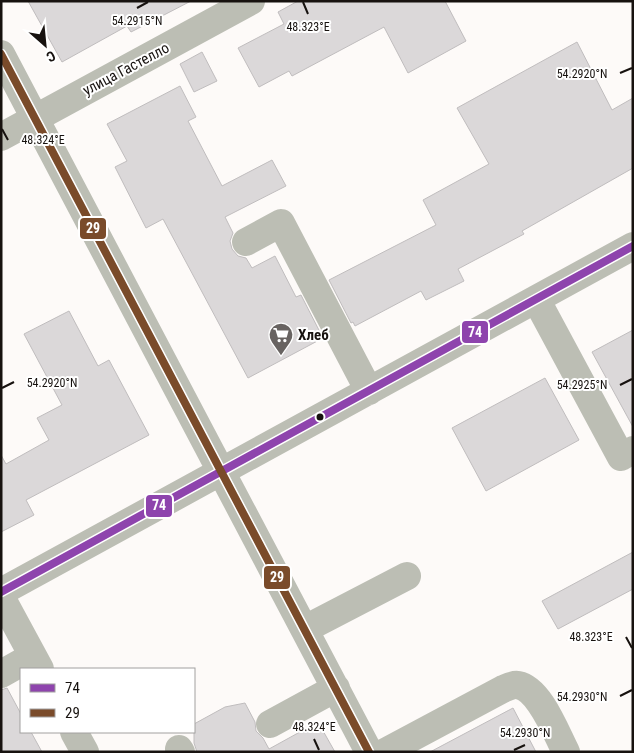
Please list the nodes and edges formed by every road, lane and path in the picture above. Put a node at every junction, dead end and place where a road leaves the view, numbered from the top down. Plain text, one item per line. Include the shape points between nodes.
1 (251, 1) edge
2 (1, 54) edge
3 (36, 118) junction
4 (1, 136) edge
5 (246, 242) dead end
6 (633, 246) edge
7 (536, 299) junction
8 (369, 391) junction
9 (633, 450) edge
10 (223, 471) junction
11 (407, 576) dead end
12 (1, 592) edge
13 (1, 597) edge
14 (305, 629) junction
15 (37, 663) edge
16 (20, 668) edge
17 (21, 668) edge
18 (1, 674) edge
19 (336, 688) junction
20 (270, 724) dead end
21 (75, 733) edge
22 (86, 752) edge
23 (369, 752) edge
24 (385, 752) edge
25 (566, 752) edge

1 - 3 street, улица Гастелло
2 - 3 street
3 - 4 street, улица Гастелло
3 - 10 street
5 - 8 street via 281,223
6 - 7 street
7 - 8 street
7 - 9 street via 621,457
8 - 10 street
10 - 12 street
10 - 14 street
11 - 14 street
13 - 15 street
14 - 19 street
15 - 17 street
16 - 18 street
19 - 20 street
19 - 23 street
21 - 22 street
24 - 25 street via 516,684 528,688 537,697

